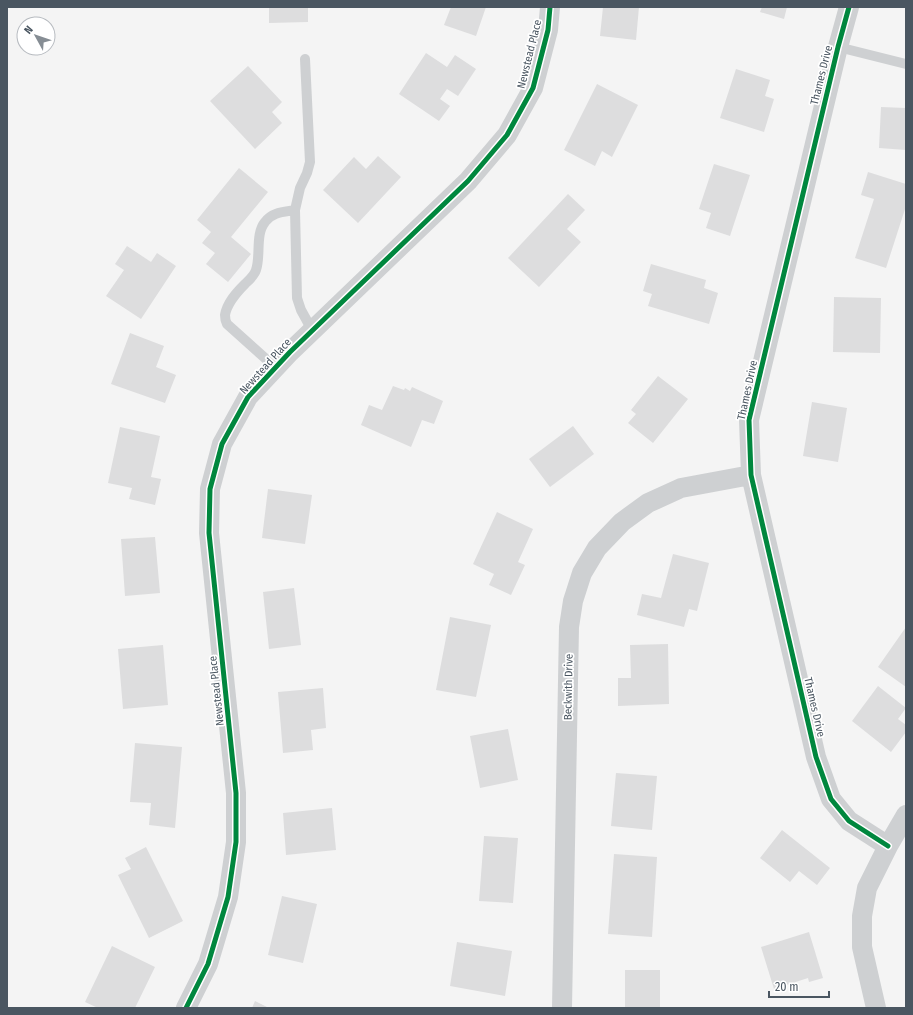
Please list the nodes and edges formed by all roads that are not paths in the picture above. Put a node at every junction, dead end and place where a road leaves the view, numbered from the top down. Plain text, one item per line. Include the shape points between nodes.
1 (550, 7) edge
2 (849, 7) edge
3 (838, 46) junction
4 (306, 59) dead end
5 (906, 64) edge
6 (295, 210) junction
7 (312, 330) junction
8 (276, 367) junction
9 (751, 476) junction
10 (906, 815) edge
11 (888, 846) junction
12 (186, 1008) edge
13 (562, 1008) edge
14 (876, 1008) edge

1 - 7 street, Newstead Place via 548,30 533,88 507,135 468,181
2 - 3 street, Thames Drive
3 - 5 lane
3 - 9 street, Thames Drive via 749,420
4 - 6 lane via 310,162
6 - 7 lane via 297,298
6 - 8 lane via 276,213 264,223 261,229 257,269 254,276 236,293 228,305 225,317 227,324
7 - 8 street, Newstead Place
8 - 12 street, Newstead Place via 248,397 222,444 210,489 209,533 236,793 236,842 228,897 208,964
9 - 11 street, Thames Drive via 816,757 831,799 849,821
9 - 13 street, Beckwith Drive via 681,488 648,503 622,522 597,548 582,573 572,601 569,627
10 - 11 street
11 - 14 street via 867,888 862,916 862,947

